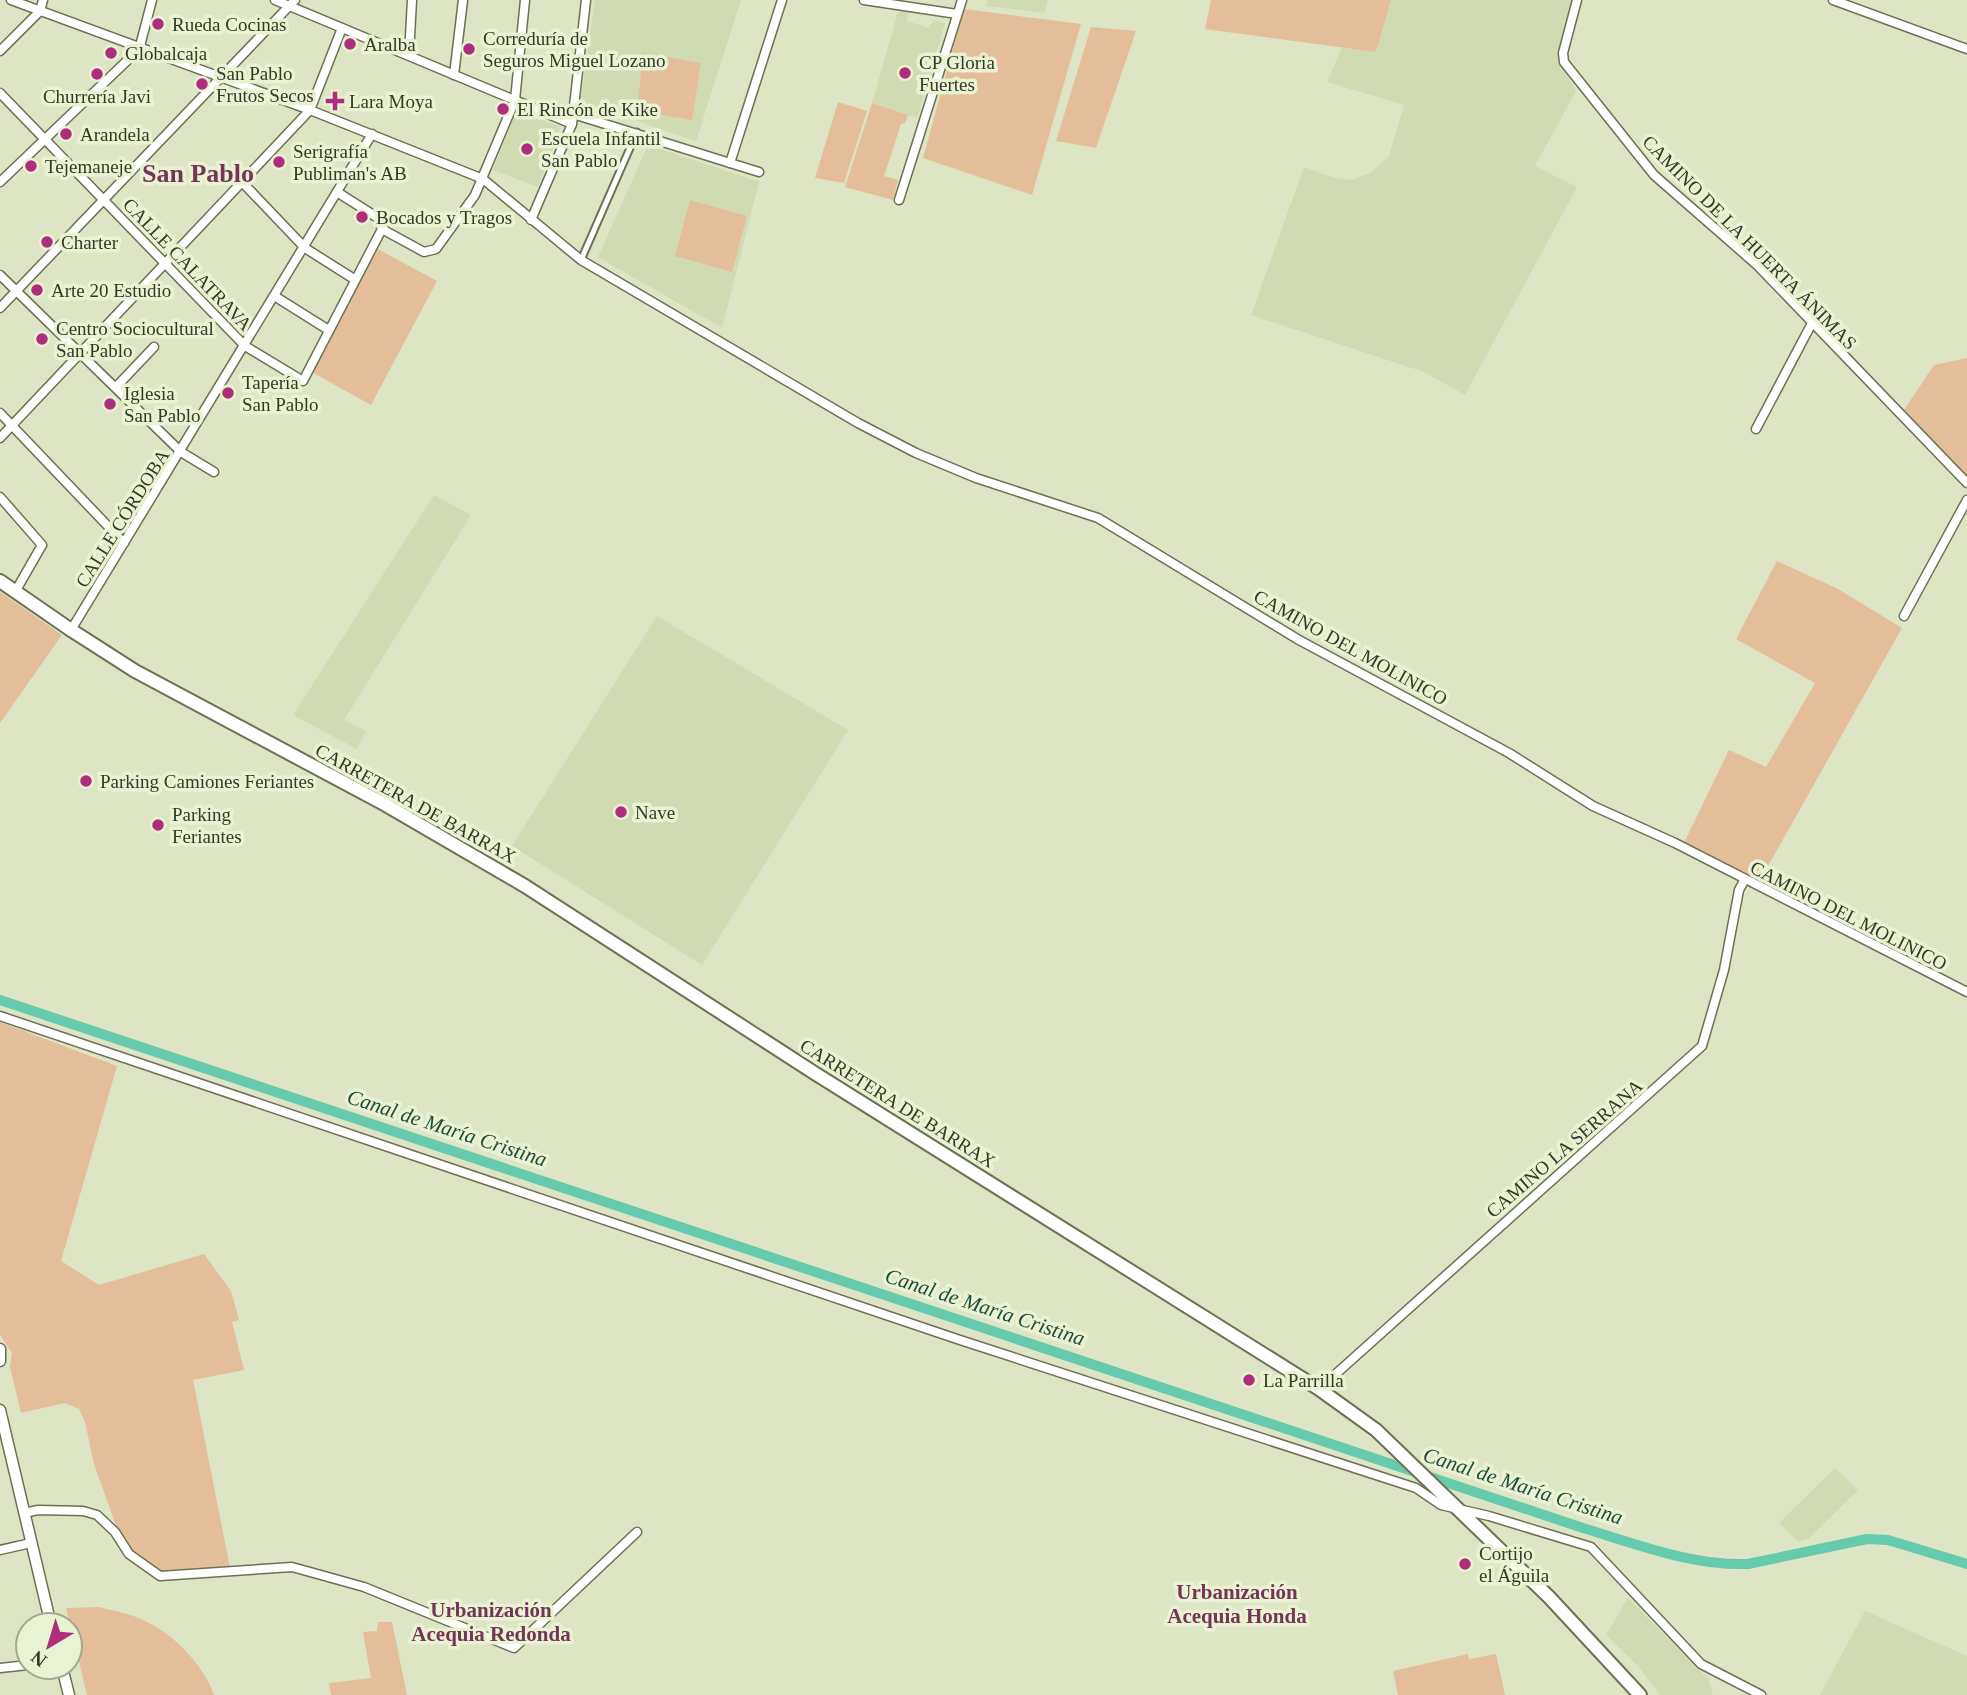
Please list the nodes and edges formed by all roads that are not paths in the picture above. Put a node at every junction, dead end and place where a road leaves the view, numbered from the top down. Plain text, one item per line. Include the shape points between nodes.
1 (11, 0) edge
2 (43, 0) edge
3 (152, 0) edge
4 (275, 0) edge
5 (412, 0) edge
6 (463, 0) edge
7 (525, 0) edge
8 (586, 0) edge
9 (782, 0) edge
10 (864, 0) edge
11 (962, 0) edge
12 (1577, 0) edge
13 (1833, 0) edge
14 (292, 3) edge
15 (40, 11) junction
16 (957, 15) junction
17 (342, 28) junction
18 (140, 46) junction
19 (1967, 49) edge
20 (0, 51) edge
21 (409, 55) junction
22 (454, 75) junction
23 (221, 77) junction
24 (0, 93) edge
25 (515, 100) junction
26 (310, 110) junction
27 (573, 114) junction
28 (572, 124) junction
29 (637, 132) junction
30 (372, 134) junction
31 (44, 139) junction
32 (730, 163) junction
33 (760, 172) dead end
34 (483, 179) junction
35 (0, 182) edge
36 (242, 183) junction
37 (337, 192) junction
38 (103, 200) junction
39 (899, 200) dead end
40 (531, 220) junction
41 (382, 229) junction
42 (305, 248) junction
43 (581, 260) junction
44 (166, 263) junction
45 (0, 275) edge
46 (354, 279) junction
47 (16, 291) junction
48 (276, 297) junction
49 (0, 308) edge
50 (1812, 323) junction
51 (327, 329) junction
52 (245, 346) junction
53 (154, 347) dead end
54 (81, 353) junction
55 (116, 387) junction
56 (0, 413) edge
57 (12, 425) junction
58 (1756, 429) dead end
59 (0, 438) edge
60 (181, 452) junction
61 (214, 472) dead end
62 (1967, 483) edge
63 (0, 497) edge
64 (1967, 500) edge
65 (124, 543) junction
66 (0, 581) edge
67 (15, 592) junction
68 (1904, 616) dead end
69 (71, 630) junction
70 (1745, 879) junction
71 (1967, 992) edge
72 (0, 1016) edge
73 (0, 1349) edge
74 (0, 1361) edge
75 (1319, 1389) junction
76 (0, 1410) edge
77 (4, 1442) edge
78 (1459, 1510) junction
79 (24, 1513) junction
80 (636, 1532) dead end
81 (31, 1543) junction
82 (0, 1550) edge
83 (48, 1611) edge
84 (1640, 1695) edge
85 (1761, 1695) edge

1 - 15 street, CAMINO DEL MOLINICO
2 - 15 street
3 - 18 street
4 - 14 street
5 - 21 street
6 - 22 street
7 - 25 street
8 - 27 street
9 - 32 street
10 - 16 street
11 - 16 street
12 - 50 street, CAMINO DE LA HUERTA ÁNIMAS via 1563,53 1580,86 1654,175 1757,265
13 - 19 street
14 - 17 street
14 - 23 street
15 - 18 street, CAMINO DEL MOLINICO
15 - 20 street
16 - 39 street
17 - 21 street
17 - 26 street
18 - 23 street, CAMINO DEL MOLINICO
18 - 31 street
21 - 22 street
22 - 25 street
23 - 26 street, CAMINO DEL MOLINICO
23 - 38 street
24 - 31 street, CALLE CALATRAVA
25 - 28 street
25 - 34 street
26 - 30 street, CAMINO DEL MOLINICO
26 - 36 street
27 - 28 street
27 - 29 street
28 - 40 street
29 - 32 street
29 - 43 street
30 - 34 street, CAMINO DEL MOLINICO
30 - 37 street, CALLE CÓRDOBA
31 - 35 street
31 - 38 street, CALLE CALATRAVA
32 - 33 street
34 - 40 street, CAMINO DEL MOLINICO
34 - 41 street via 436,249 424,252
36 - 42 street
36 - 44 street
37 - 41 street via 378,218
37 - 42 street, CALLE CÓRDOBA
38 - 44 street, CALLE CALATRAVA
38 - 47 street
40 - 43 street, CAMINO DEL MOLINICO
41 - 46 street, CALLE CALATRAVA
42 - 46 street
42 - 48 street, CALLE CÓRDOBA
43 - 70 street, CAMINO DEL MOLINICO via 916,453 1098,518 1299,640 1509,753 1593,806
44 - 52 street, CALLE CALATRAVA
44 - 54 street
45 - 47 street
46 - 51 street, CALLE CALATRAVA
47 - 49 street
47 - 54 street
48 - 51 street
48 - 52 street, CALLE CÓRDOBA
50 - 58 street
50 - 62 street, CAMINO DE LA HUERTA ÁNIMAS
51 - 52 street, CALLE CALATRAVA via 303,381
52 - 60 street, CALLE CÓRDOBA
53 - 55 street
54 - 55 street
54 - 57 street
55 - 60 street
56 - 57 street
57 - 59 street
57 - 65 street
60 - 61 street
60 - 65 street, CALLE CÓRDOBA
63 - 67 street via 42,545
64 - 68 street
65 - 69 street, CALLE CÓRDOBA
66 - 67 main road, CARRETERA DE BARRAX
67 - 69 main road, CARRETERA DE BARRAX
69 - 75 main road, CARRETERA DE BARRAX via 135,671 386,805 525,886
70 - 71 street, CAMINO DEL MOLINICO
70 - 75 street, CAMINO LA SERRANA via 1702,1046
72 - 78 street via 1416,1488 1441,1505
73 - 74 street
75 - 78 main road, CARRETERA DE BARRAX via 1376,1430
76 - 77 street
77 - 79 street
78 - 84 main road, CARRETERA DE BARRAX
78 - 85 street via 1591,1548 1701,1664
79 - 80 street via 83,1511 97,1515 129,1554 160,1576 292,1567 364,1587 514,1648
79 - 81 street
81 - 82 street
81 - 83 street

